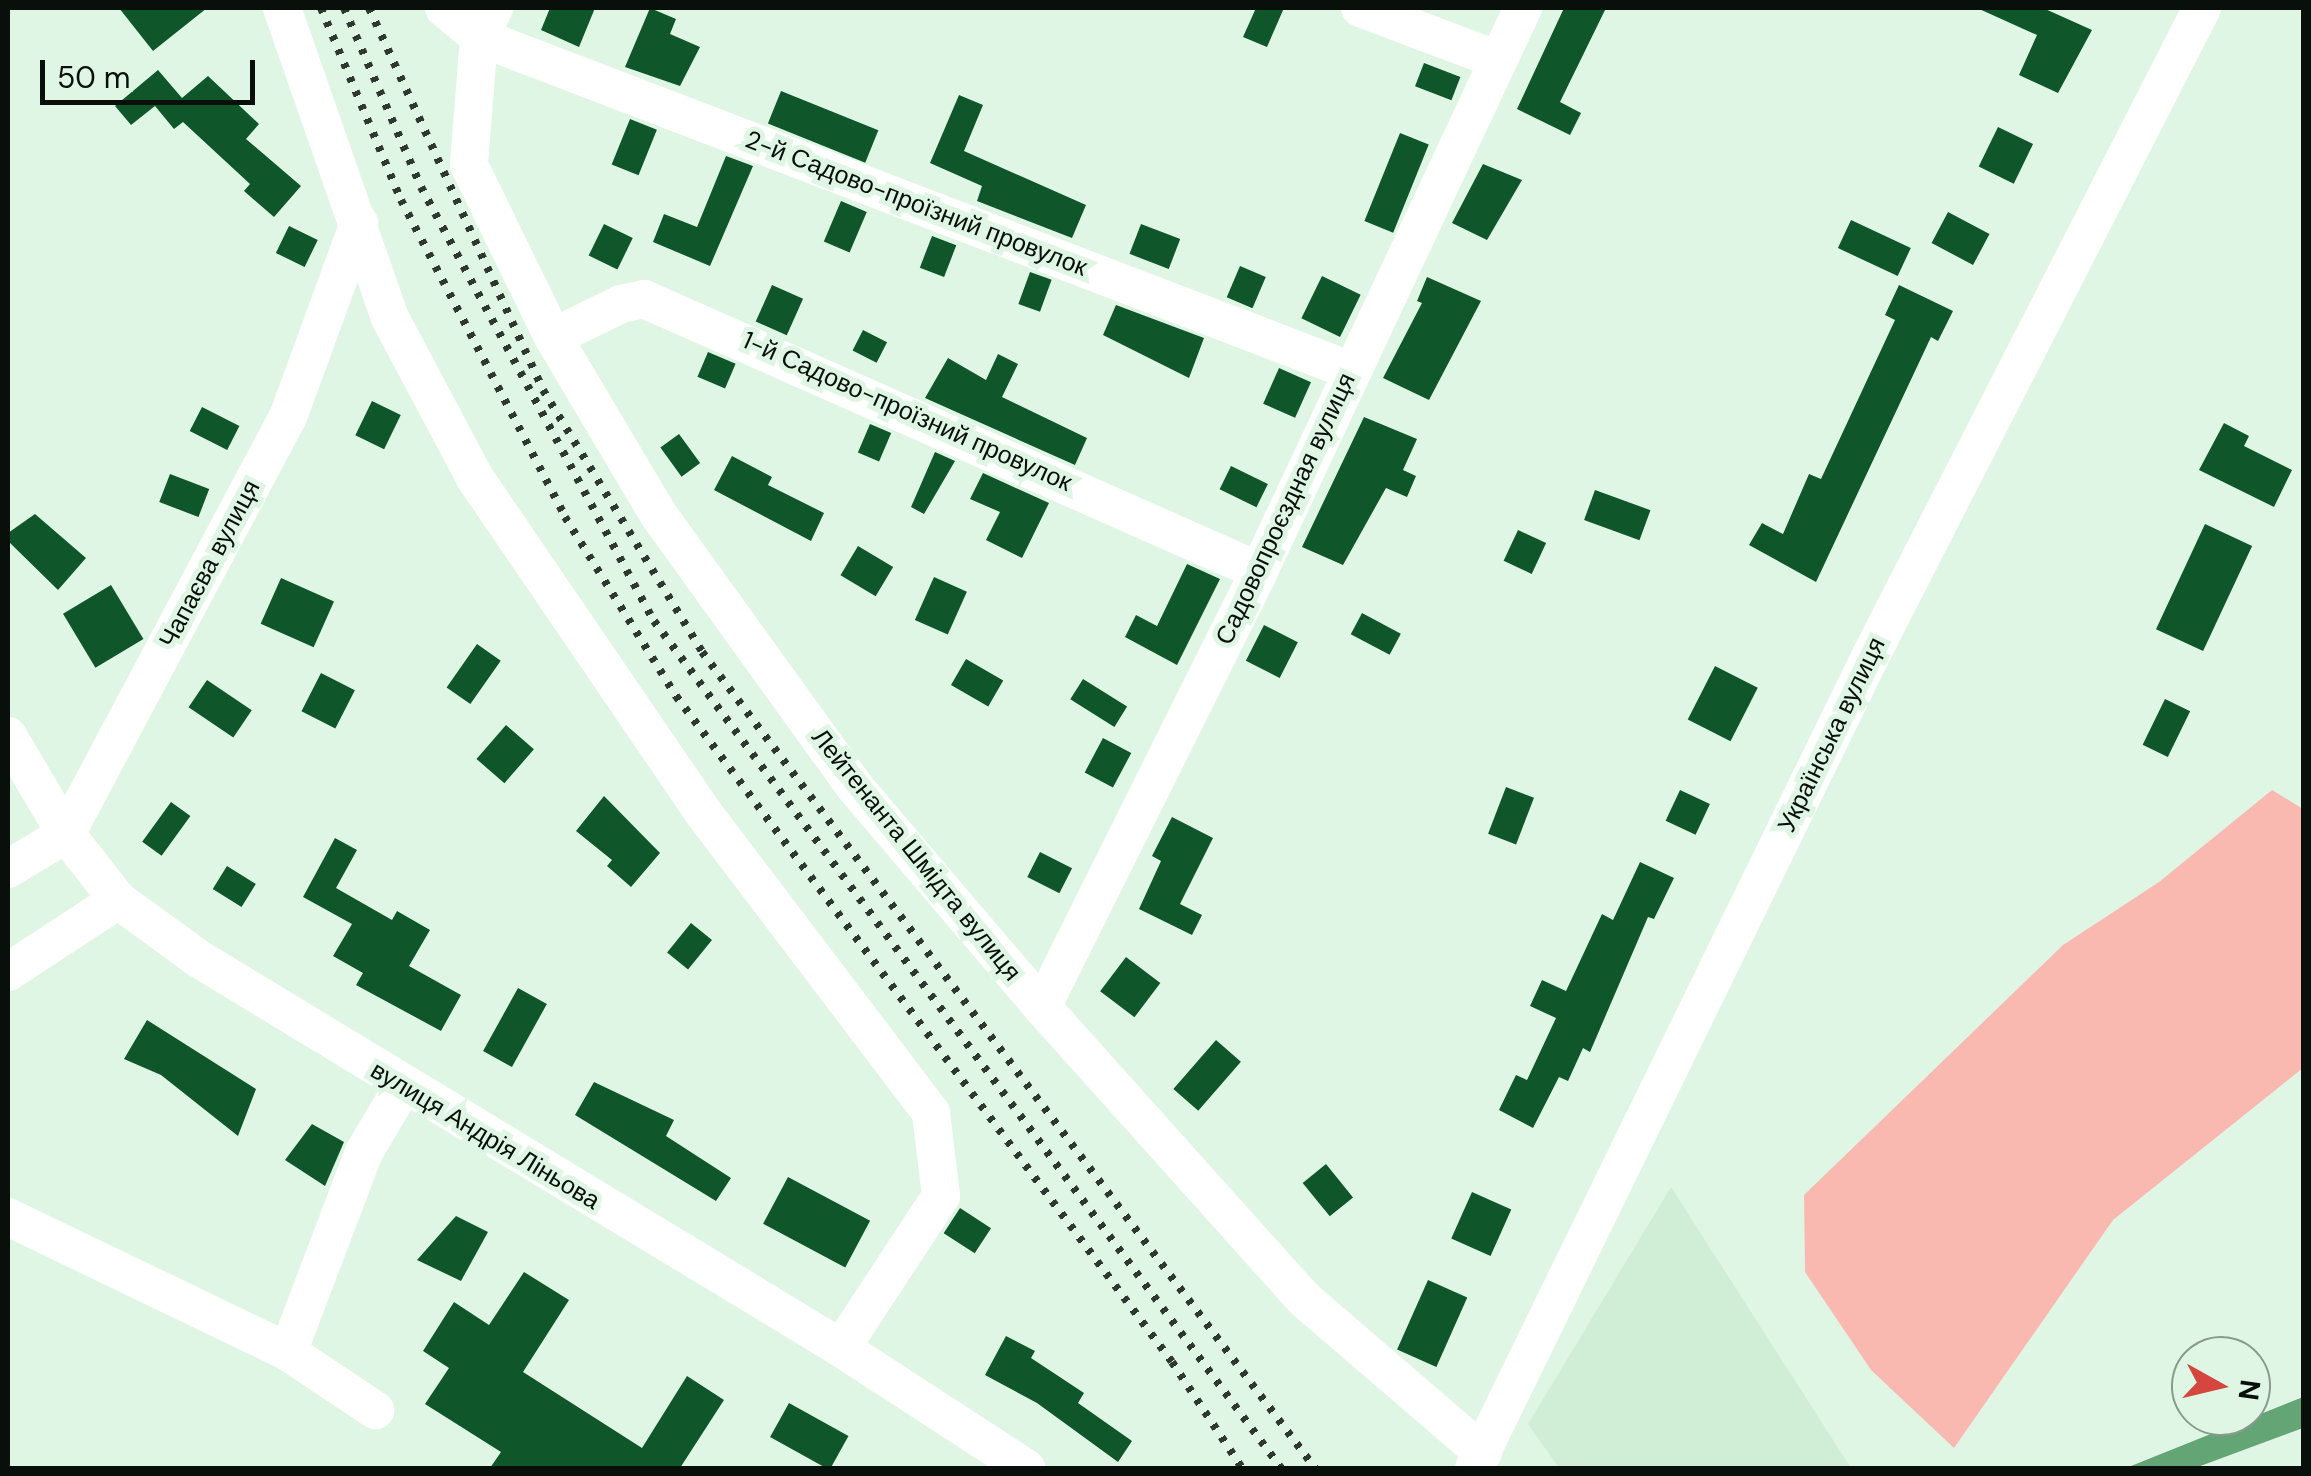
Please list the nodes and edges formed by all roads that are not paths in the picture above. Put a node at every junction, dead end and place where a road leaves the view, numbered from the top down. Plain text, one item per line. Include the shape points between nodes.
1 (282, 8) edge
2 (444, 8) edge
3 (1360, 8) edge
4 (1523, 8) edge
5 (2202, 8) edge
6 (487, 22) edge
7 (1496, 58) junction
8 (358, 228) junction
9 (553, 337) junction
10 (1352, 371) junction
11 (1258, 571) junction
12 (8, 736) edge
13 (66, 834) junction
14 (8, 869) edge
15 (118, 900) junction
16 (8, 972) edge
17 (1042, 1008) junction
18 (402, 1088) junction
19 (8, 1217) edge
20 (841, 1348) junction
21 (288, 1352) junction
22 (375, 1410) dead end
23 (1479, 1460) edge
24 (1026, 1468) edge

1 - 8 street
2 - 6 street, 2-й Садово-проїзний провулок
3 - 7 street
4 - 7 street, Садовопроєздная вулиця
5 - 23 street, Українська вулиця via 1870,657
6 - 9 street, Лейтенанта Шмідта вулиця via 469,165
6 - 10 street, 2-й Садово-проїзний провулок
7 - 10 street, Садовопроєздная вулиця
8 - 13 street, Чапаєва вулиця via 288,417
8 - 20 street via 390,318 485,493 702,811 930,1113 942,1196
9 - 11 street, 1-й Садово-проїзний провулок via 644,299
9 - 17 street, Лейтенанта Шмідта вулиця via 658,514 854,786
10 - 11 street, Садовопроєздная вулиця
11 - 17 street, Садовопроєздная вулиця
12 - 13 street, вулиця Андрія Ліньова
13 - 14 street
13 - 15 street, вулиця Андрія Ліньова
15 - 16 street
15 - 18 street, вулиця Андрія Ліньова
17 - 23 street, Лейтенанта Шмідта вулиця via 1304,1298
18 - 20 street, вулиця Андрія Ліньова
18 - 21 street via 364,1152
19 - 21 street
20 - 24 street, вулиця Андрія Ліньова
21 - 22 street

